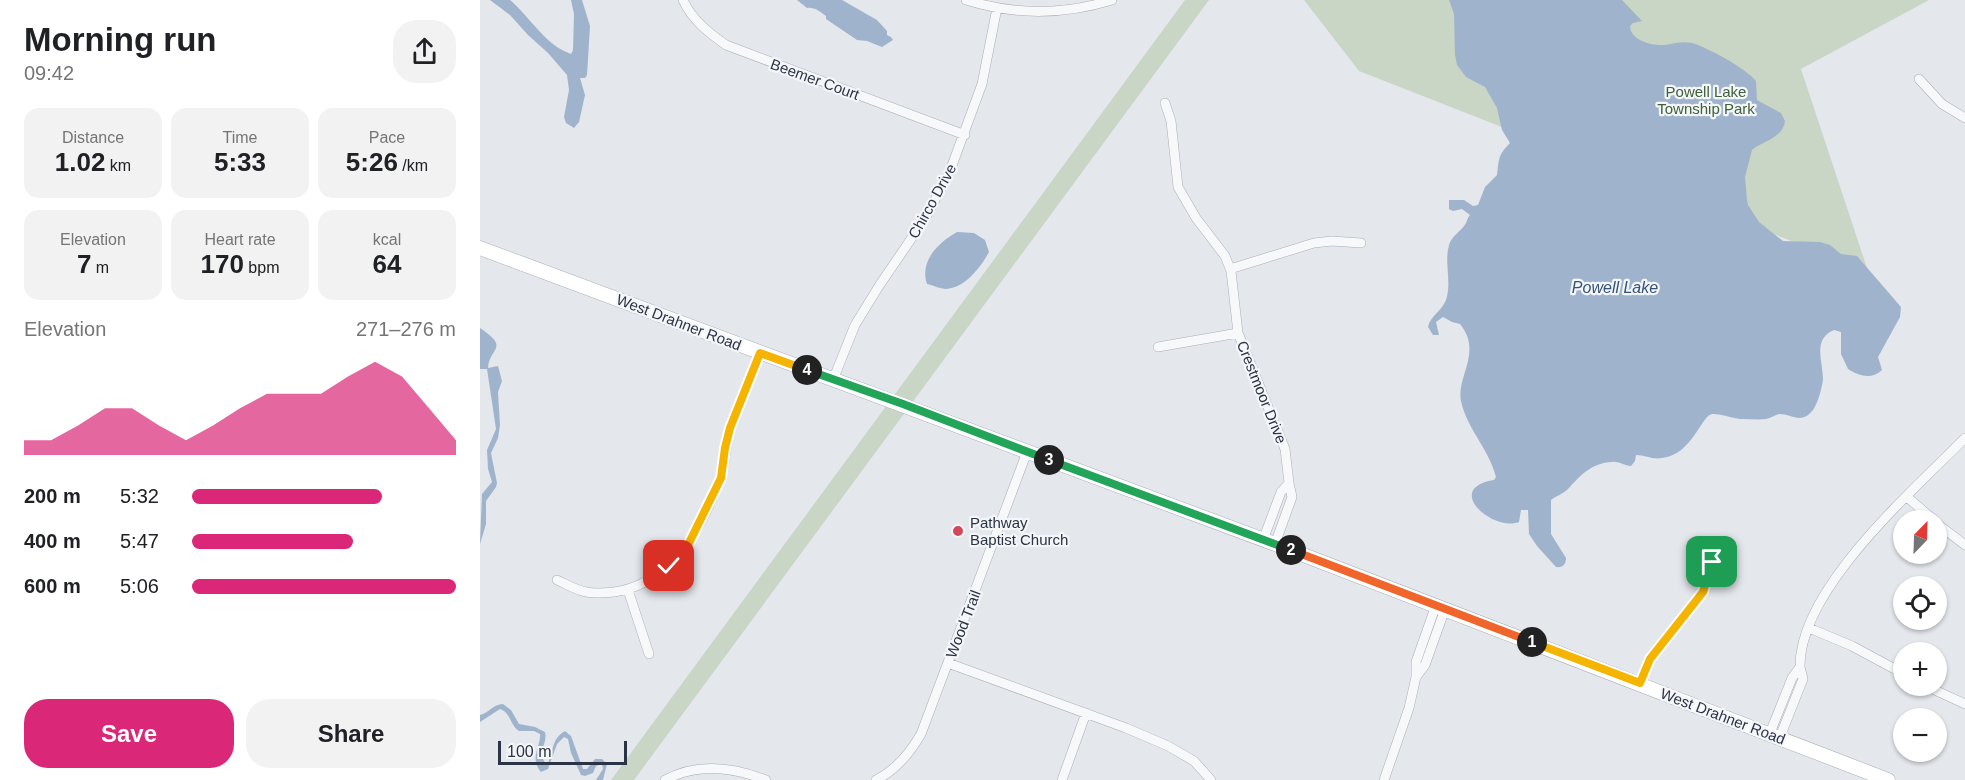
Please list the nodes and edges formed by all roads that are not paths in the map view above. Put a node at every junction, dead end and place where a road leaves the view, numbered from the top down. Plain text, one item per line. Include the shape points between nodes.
1 (682, 0) edge
2 (966, 0) edge
3 (1112, 0) edge
4 (997, 8) junction
5 (1919, 79) dead end
6 (1166, 103) dead end
7 (1965, 118) edge
8 (965, 135) junction
9 (1361, 243) dead end
10 (480, 248) edge
11 (1230, 269) junction
12 (1238, 333) junction
13 (1158, 347) dead end
14 (760, 353) junction
15 (833, 380) junction
16 (1965, 438) edge
17 (1027, 452) junction
18 (1907, 497) junction
19 (1922, 510) edge
20 (1947, 531) edge
21 (1269, 542) junction
22 (1965, 545) edge
23 (1712, 562) dead end
24 (557, 580) dead end
25 (628, 590) junction
26 (1441, 607) junction
27 (1809, 628) junction
28 (649, 654) dead end
29 (948, 663) junction
30 (1893, 668) edge
31 (1640, 683) junction
32 (1947, 696) edge
33 (1965, 704) edge
34 (1086, 713) junction
35 (1775, 735) junction
36 (665, 780) edge
37 (766, 780) edge
38 (876, 780) edge
39 (1062, 780) edge
40 (1211, 780) edge
41 (1384, 780) edge
42 (1888, 780) edge

1 - 8 street, Beemer Court via 705,30 726,45
2 - 4 street
3 - 4 street via 1051,11
4 - 8 street, Chirco Drive via 982,84
5 - 7 street via 1942,104
6 - 11 street, Crestmoor Drive via 1178,187
8 - 15 street, Chirco Drive via 926,217 855,325
9 - 11 street via 1314,243
10 - 14 street, West Drahner Road
11 - 12 street, Crestmoor Drive
12 - 13 street
12 - 21 street, Crestmoor Drive via 1285,449 1292,497
14 - 15 street, West Drahner Road
14 - 25 street via 730,428 721,478 689,543 669,566
15 - 17 street, West Drahner Road
16 - 18 street
17 - 21 street, West Drahner Road
17 - 29 street, Wood Trail
18 - 19 street
18 - 27 street via 1850,558
20 - 22 street
21 - 26 street, West Drahner Road
23 - 31 street via 1703,592 1650,659
24 - 25 street via 586,592
25 - 28 street
26 - 31 street, West Drahner Road
26 - 41 street
27 - 30 street
27 - 35 street via 1800,654 1803,678
29 - 34 street
29 - 38 street, Wood Trail via 913,749
31 - 35 street, West Drahner Road
32 - 33 street
34 - 39 street
34 - 40 street via 1168,746 1194,761
35 - 42 street, West Drahner Road
36 - 37 street via 702,768 731,768

